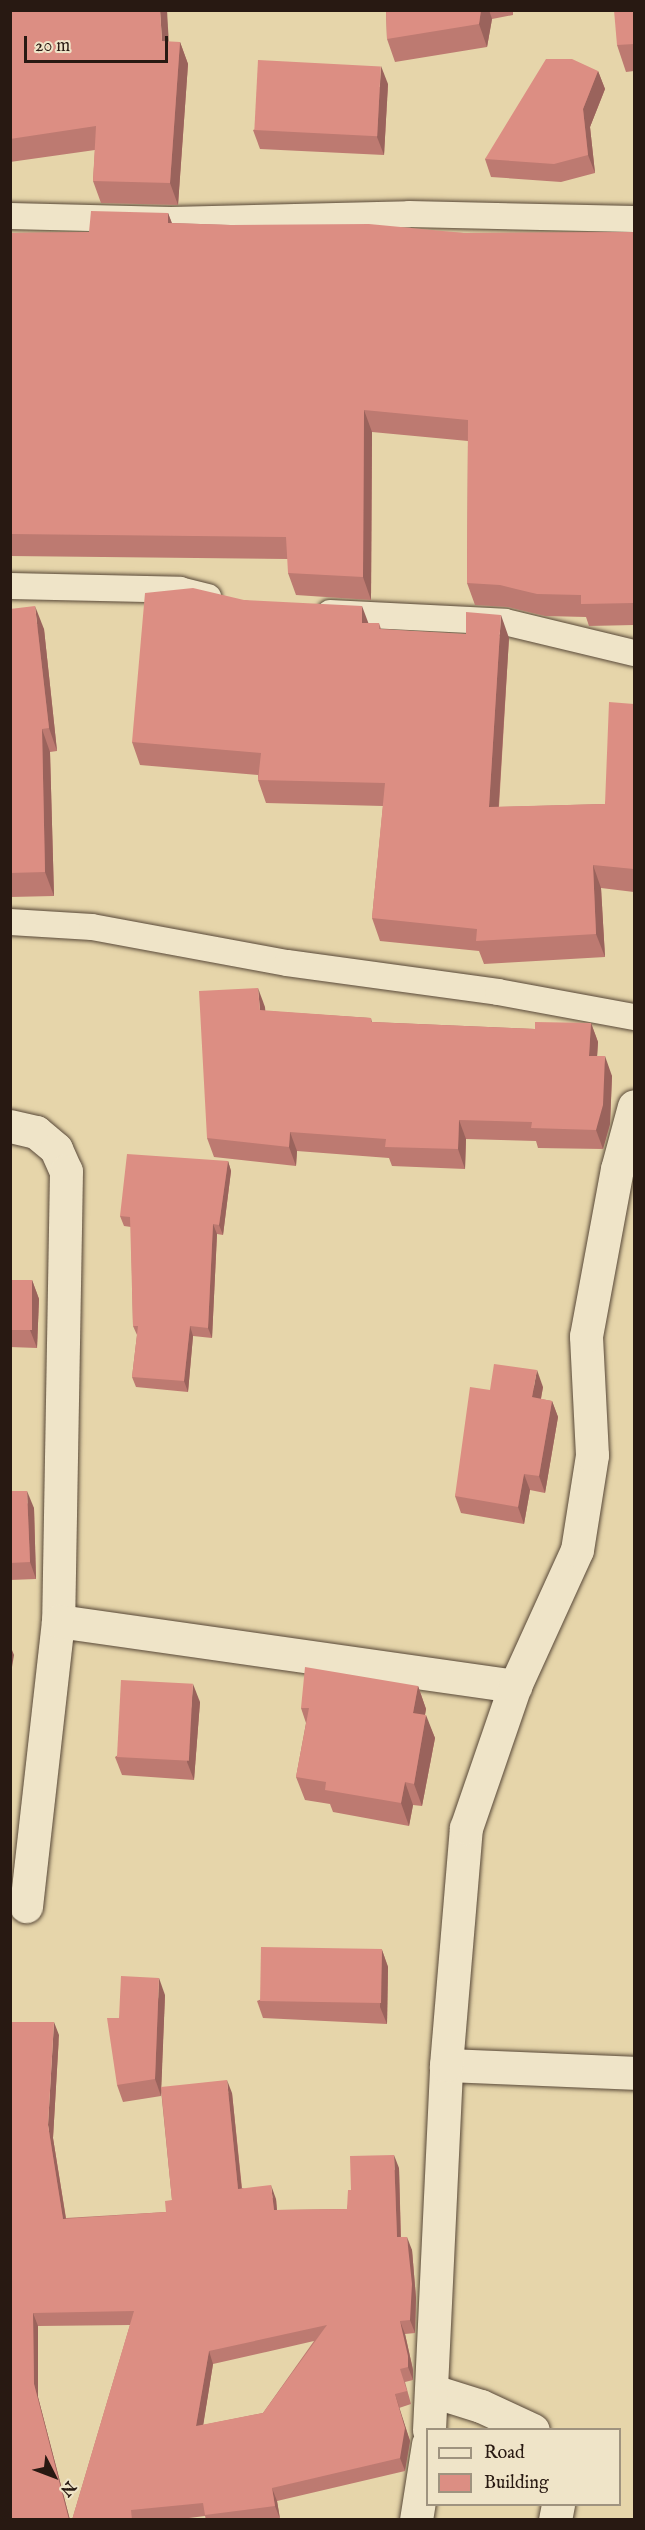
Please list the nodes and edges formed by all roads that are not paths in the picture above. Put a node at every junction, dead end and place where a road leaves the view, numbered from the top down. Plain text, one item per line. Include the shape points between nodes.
1 (10, 216) edge
2 (634, 219) edge
3 (10, 586) edge
4 (232, 603) edge
5 (310, 612) edge
6 (634, 653) edge
7 (10, 922) edge
8 (634, 1017) edge
9 (634, 1106) edge
10 (10, 1126) edge
11 (58, 1621) junction
12 (515, 1686) junction
13 (26, 1906) dead end
14 (446, 2065) junction
15 (634, 2073) edge
16 (434, 2391) junction
17 (429, 2428) edge
18 (529, 2428) edge
19 (426, 2457) edge
20 (416, 2520) edge

1 - 2 lane via 171,220 409,214
3 - 4 lane via 180,590
5 - 6 lane via 505,621
7 - 8 lane via 92,927 287,963 498,992
9 - 12 street via 586,1336 592,1455 577,1550
10 - 11 street via 36,1132 56,1149 66,1171
11 - 12 street
11 - 13 street
12 - 14 street via 466,1828
14 - 15 street
14 - 16 street
16 - 17 street
16 - 18 street via 481,2406
19 - 20 street

